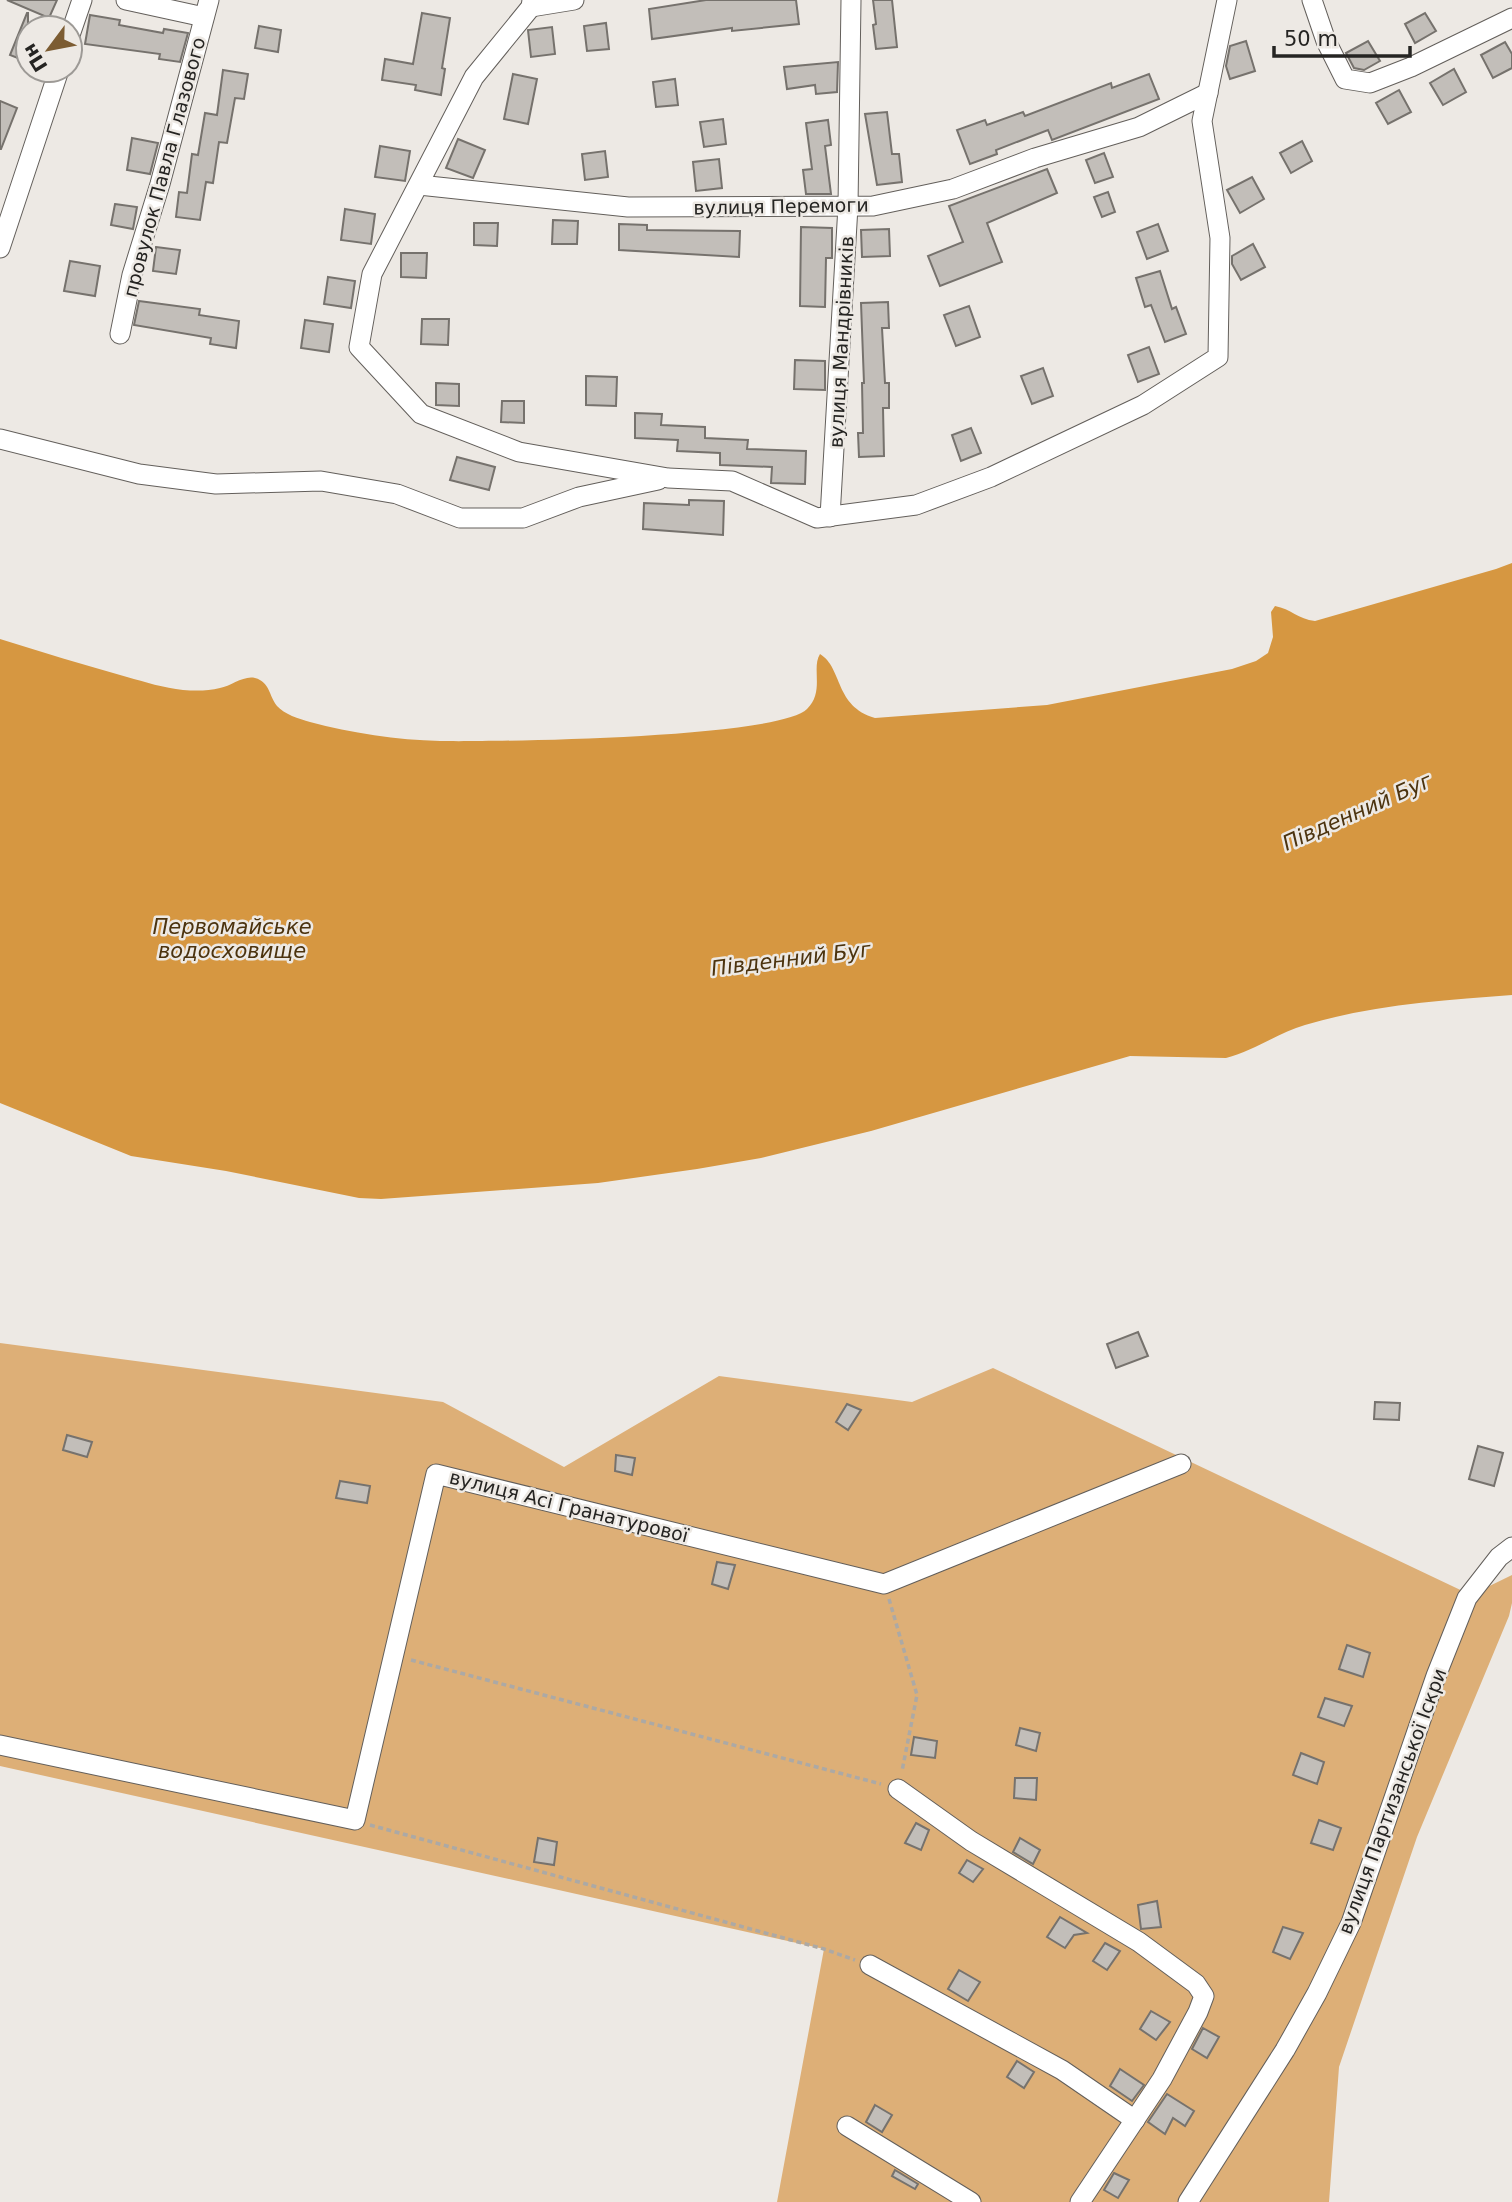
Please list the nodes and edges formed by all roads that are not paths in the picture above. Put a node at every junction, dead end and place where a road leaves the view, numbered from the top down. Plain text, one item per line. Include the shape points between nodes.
1 (126, 0) edge
2 (574, 0) edge
3 (850, 0) edge
4 (1227, 0) edge
5 (1312, 0) edge
6 (531, 4) edge
7 (207, 9) edge
8 (1512, 18) edge
9 (53, 84) edge
10 (1208, 93) junction
11 (419, 186) junction
12 (848, 206) junction
13 (0, 248) edge
14 (120, 334) dead end
15 (0, 439) edge
16 (668, 478) junction
17 (830, 517) junction
18 (1181, 1464) dead end
19 (1512, 1547) edge
20 (0, 1745) edge
21 (898, 1788) road end
22 (870, 1965) road end
23 (1135, 2120) junction
24 (847, 2126) dead end
25 (971, 2202) edge
26 (1080, 2202) edge
27 (1188, 2202) edge

1 - 7 street
2 - 6 street
3 - 12 street, вулиця Мандрівників
4 - 10 street
5 - 8 street via 1345,79 1370,83
6 - 11 street via 474,77
7 - 14 street, провулок Павла Глазового via 132,275
9 - 13 street
10 - 12 street, вулиця Перемоги via 1139,127 953,189 873,206
10 - 17 street via 1202,121 1220,238 1218,357 1143,405 991,477 916,505
11 - 12 street, вулиця Перемоги via 628,207
11 - 16 street via 372,274 359,347 421,414 519,452
12 - 17 street, вулиця Мандрівників
15 - 16 street via 139,474 216,484 321,481 397,494 460,518 523,518 579,497
16 - 17 street via 732,481 817,518
18 - 20 street, вулиця Асі Гранатурової via 884,1584 436,1474 355,1820
19 - 27 street, вулиця Партизанської Іскри via 1467,1598 1351,1923 1317,1993
21 - 23 street via 971,1841 1139,1942 1196,1984 1204,1996 1198,2012
22 - 23 street via 1062,2070
23 - 26 street
24 - 25 street

